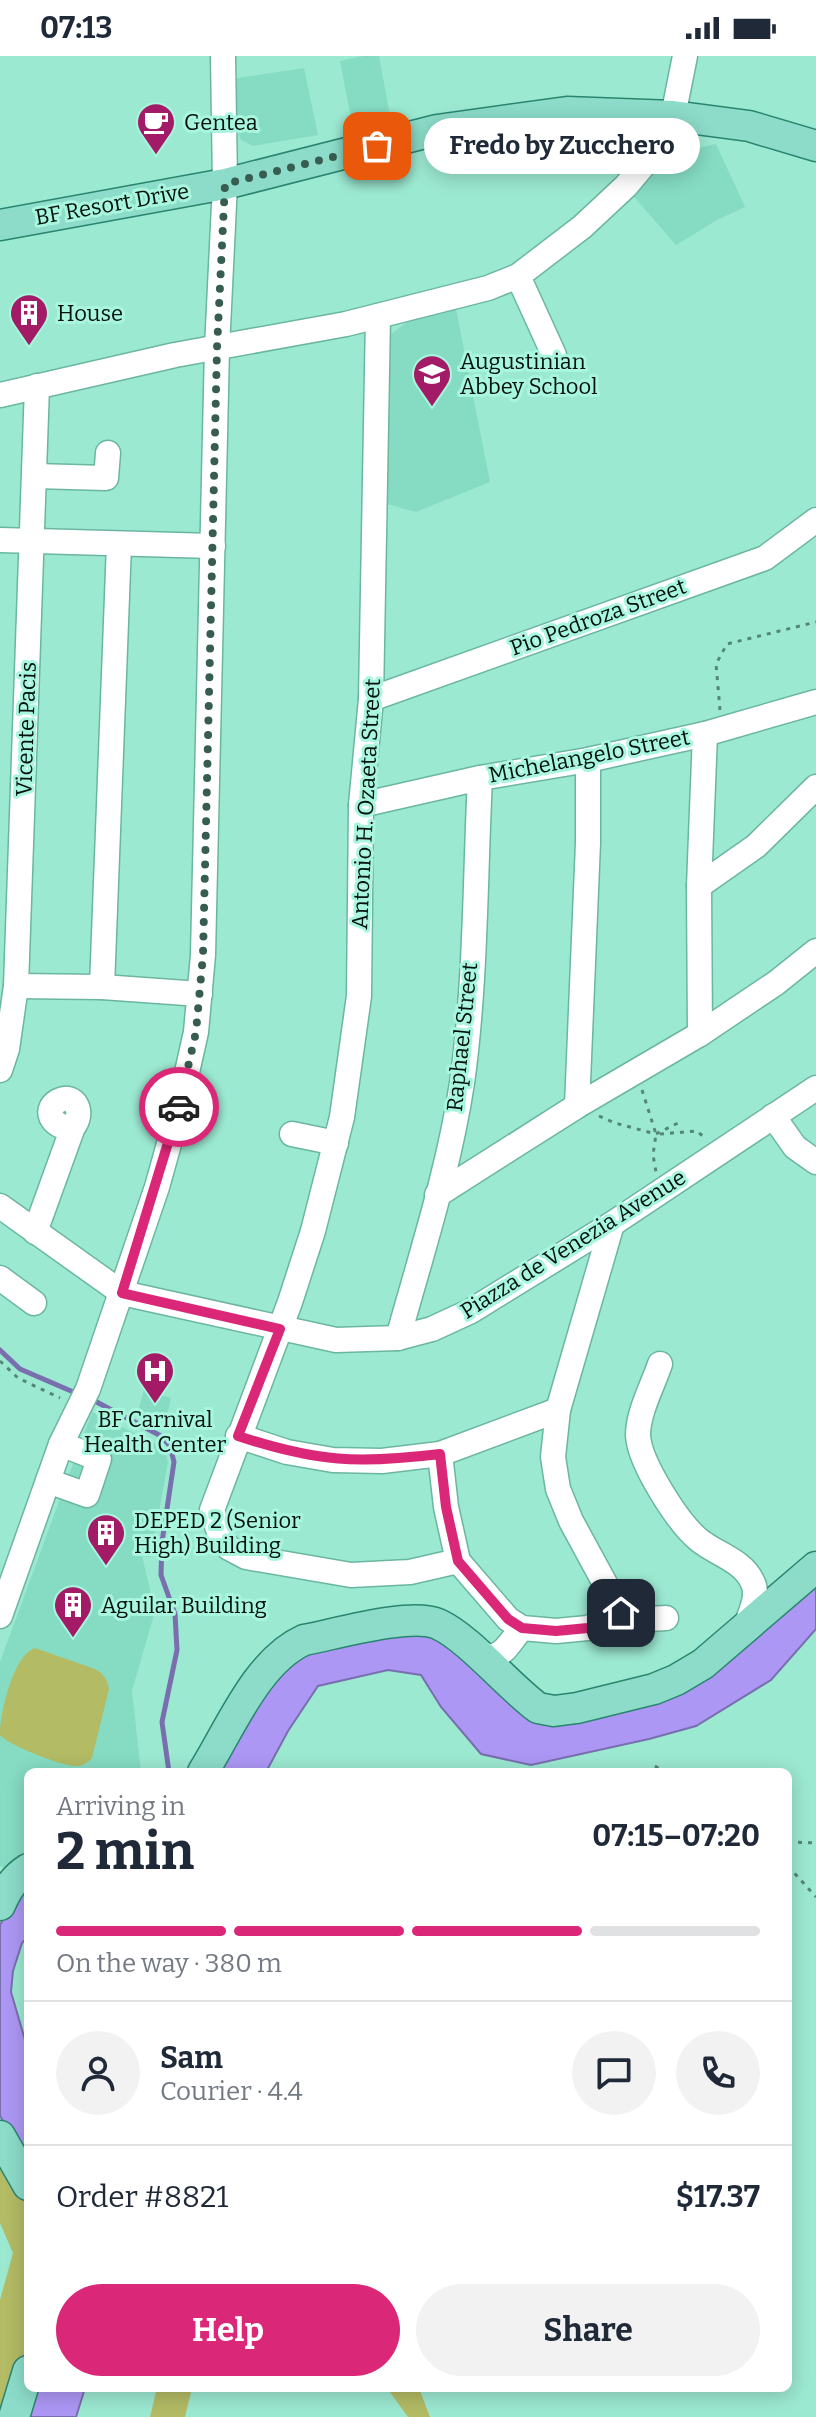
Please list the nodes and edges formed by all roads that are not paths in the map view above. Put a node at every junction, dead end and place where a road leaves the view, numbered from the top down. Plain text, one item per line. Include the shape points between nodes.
1 (223, 56) edge
2 (685, 56) edge
3 (673, 116) junction
4 (816, 146) edge
5 (225, 184) junction
6 (0, 225) edge
7 (518, 276) junction
8 (378, 316) junction
9 (217, 348) junction
10 (554, 355) dead end
11 (37, 386) junction
12 (0, 395) edge
13 (108, 453) dead end
14 (35, 476) junction
15 (816, 520) edge
16 (0, 540) edge
17 (33, 541) junction
18 (119, 544) junction
19 (213, 546) junction
20 (371, 699) junction
21 (816, 702) edge
22 (713, 732) junction
23 (588, 760) junction
24 (480, 778) junction
25 (816, 787) edge
26 (361, 805) junction
27 (699, 886) junction
28 (816, 951) edge
29 (102, 987) junction
30 (200, 994) junction
31 (10, 1000) edge
32 (700, 1034) junction
33 (0, 1070) edge
34 (816, 1088) edge
35 (577, 1106) junction
36 (773, 1116) junction
37 (73, 1127) dead end
38 (292, 1134) dead end
39 (336, 1143) junction
40 (816, 1162) edge
41 (437, 1195) junction
42 (0, 1206) edge
43 (612, 1224) junction
44 (35, 1232) junction
45 (0, 1278) edge
46 (122, 1293) junction
47 (34, 1303) dead end
48 (280, 1329) junction
49 (398, 1338) junction
50 (660, 1364) dead end
51 (558, 1410) junction
52 (238, 1436) junction
53 (61, 1444) junction
54 (440, 1454) junction
55 (48, 1481) junction
56 (458, 1561) junction
57 (816, 1567) edge
58 (621, 1613) junction
59 (0, 1616) edge
60 (666, 1618) dead end
61 (522, 1628) junction
62 (745, 1628) junction
63 (472, 1650) junction
64 (205, 1768) edge
65 (24, 1872) edge
66 (0, 1905) edge
67 (0, 2136) edge
68 (24, 2178) edge
69 (24, 2384) edge
70 (14, 2417) edge

1 - 5 street
2 - 3 street
3 - 4 main road, BF Resort Drive via 749,126
3 - 5 main road, BF Resort Drive via 567,112 516,117 437,130
3 - 7 street via 656,150 626,186
5 - 6 main road, BF Resort Drive
5 - 9 street
7 - 8 street
7 - 10 street
8 - 9 street
8 - 20 street, Antonio H. Ozaeta Street
9 - 11 street
9 - 19 street
11 - 12 street
11 - 14 street, Vicente Pacis
13 - 14 street via 106,478
14 - 17 street, Vicente Pacis
15 - 20 street, Pio Pedroza Street via 765,558
16 - 17 street
17 - 18 street
17 - 31 street, Vicente Pacis
18 - 19 street
18 - 29 street
19 - 30 street
20 - 26 street, Antonio H. Ozaeta Street
21 - 22 street, Michelangelo Street
22 - 23 street, Michelangelo Street
22 - 27 street
23 - 24 street, Michelangelo Street
23 - 35 street
24 - 26 street, Michelangelo Street
24 - 41 street, Raphael Street via 462,1084
25 - 27 street via 756,846
26 - 39 street, Antonio H. Ozaeta Street via 359,996
27 - 32 street
28 - 32 street
29 - 30 street
29 - 31 street
30 - 46 street via 179,1108
31 - 33 street, Vicente Pacis
32 - 35 street
34 - 36 street, Piazza de Venezia Avenue
35 - 41 street
36 - 40 street via 795,1147
36 - 43 street, Piazza de Venezia Avenue
37 - 44 street
38 - 39 street
39 - 48 street, Antonio H. Ozaeta Street
41 - 49 street, Raphael Street
42 - 44 street
43 - 49 street, Piazza de Venezia Avenue via 471,1311
43 - 51 street
44 - 46 street
45 - 47 street
46 - 48 street, Piazza de Venezia Avenue
46 - 53 street via 84,1399
48 - 49 street, Piazza de Venezia Avenue via 336,1340
48 - 52 street, Antonio H. Ozaeta Street
50 - 62 street via 639,1424 640,1448 691,1533 727,1556 752,1581 755,1595
51 - 54 street
51 - 58 street via 553,1457 558,1489
52 - 54 street via 333,1460
52 - 56 street, Antonio H. Ozaeta Street via 212,1510 229,1548 246,1557 351,1575 410,1572
53 - 55 street
53 - 55 street via 99,1459 87,1495
54 - 56 street
55 - 59 street
56 - 61 street
57 - 62 main road
58 - 60 street
58 - 61 street via 588,1628
61 - 63 street via 496,1657
62 - 63 main road via 703,1664 654,1689 554,1711 538,1708
63 - 64 main road via 439,1624 418,1620 304,1640 277,1657 263,1674
65 - 66 main road
67 - 68 main road
69 - 70 main road

